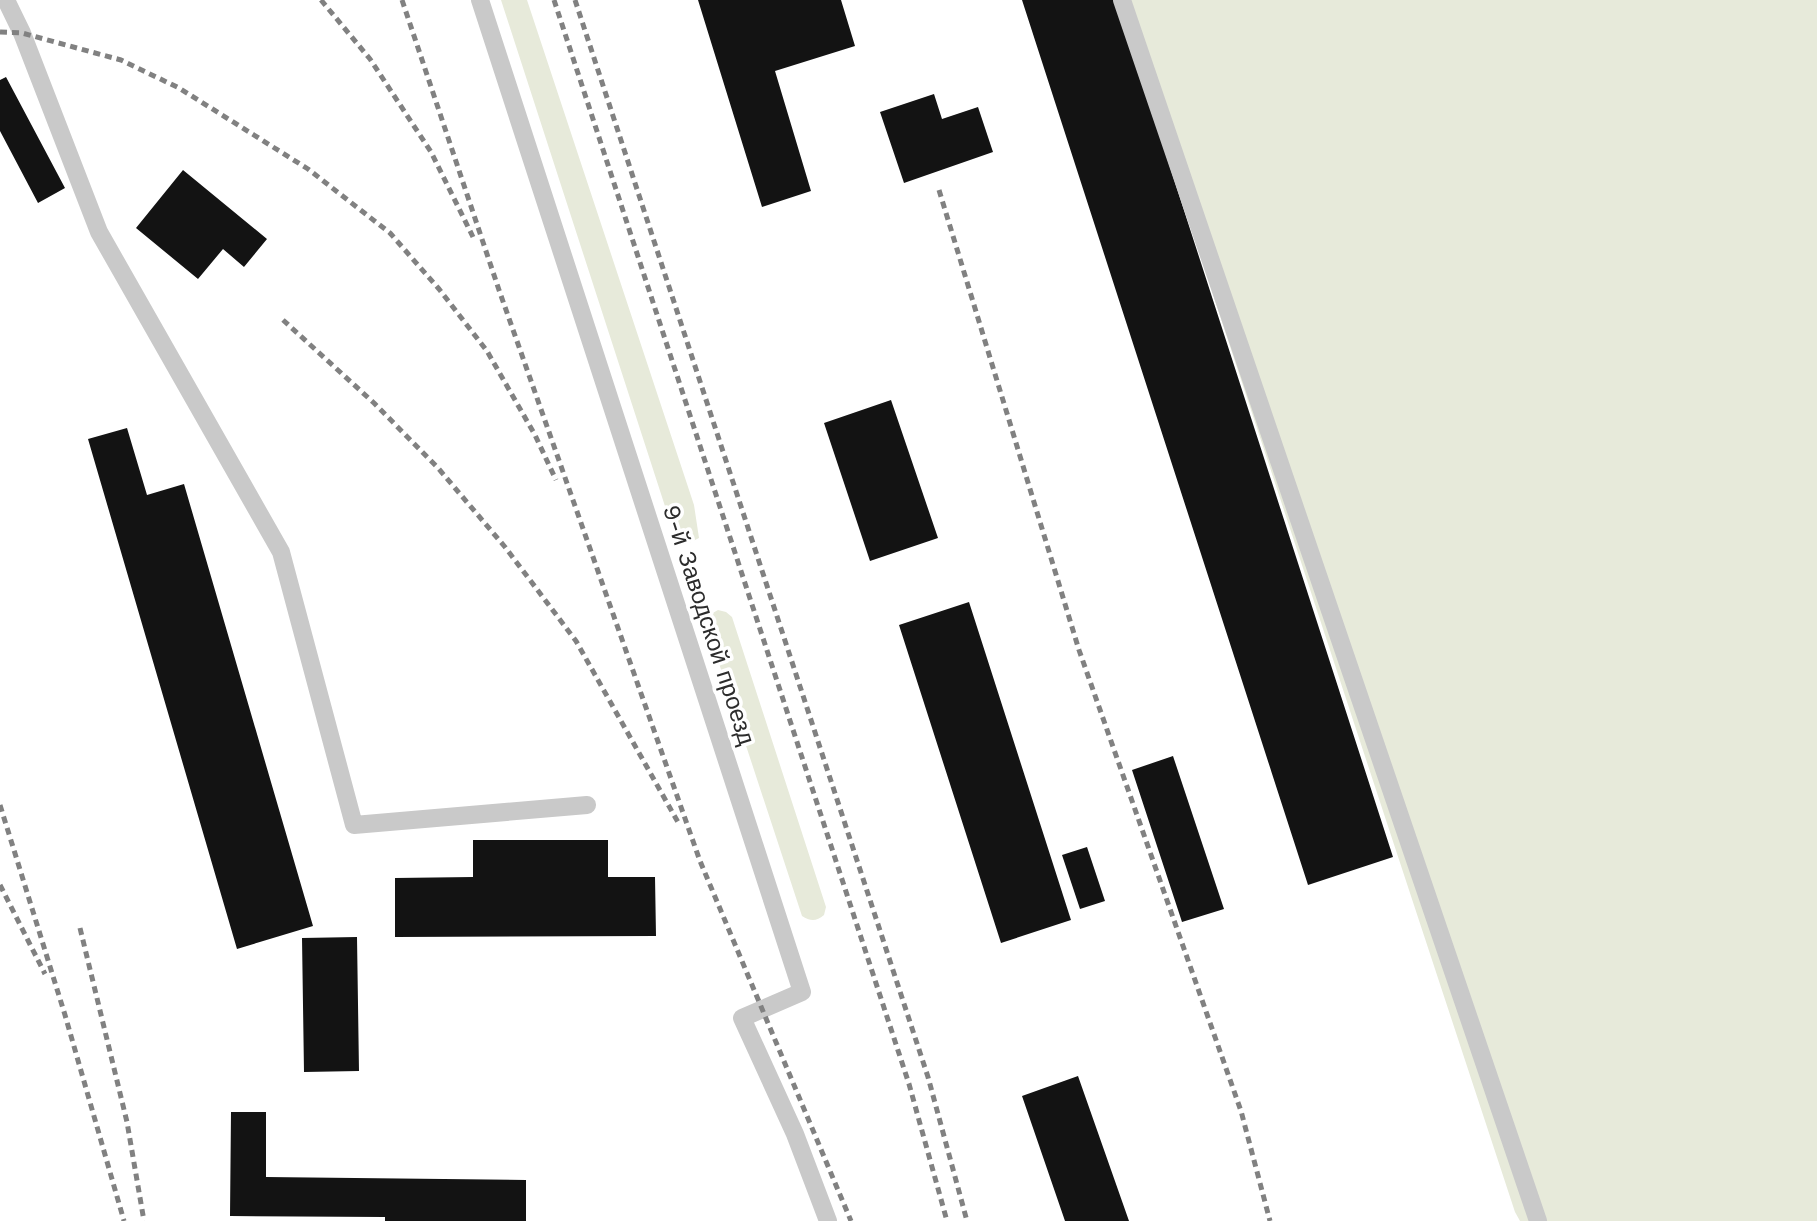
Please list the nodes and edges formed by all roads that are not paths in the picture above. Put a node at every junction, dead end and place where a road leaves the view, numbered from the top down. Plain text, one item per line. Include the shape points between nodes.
1 (6, 0) edge
2 (480, 0) edge
3 (1122, 0) edge
4 (587, 805) dead end
5 (828, 1221) edge
6 (1538, 1221) edge

1 - 4 lane via 99,232 281,552 354,825
2 - 5 lane, 9-й Заводской проезд via 802,992 742,1018 795,1134
3 - 6 lane

